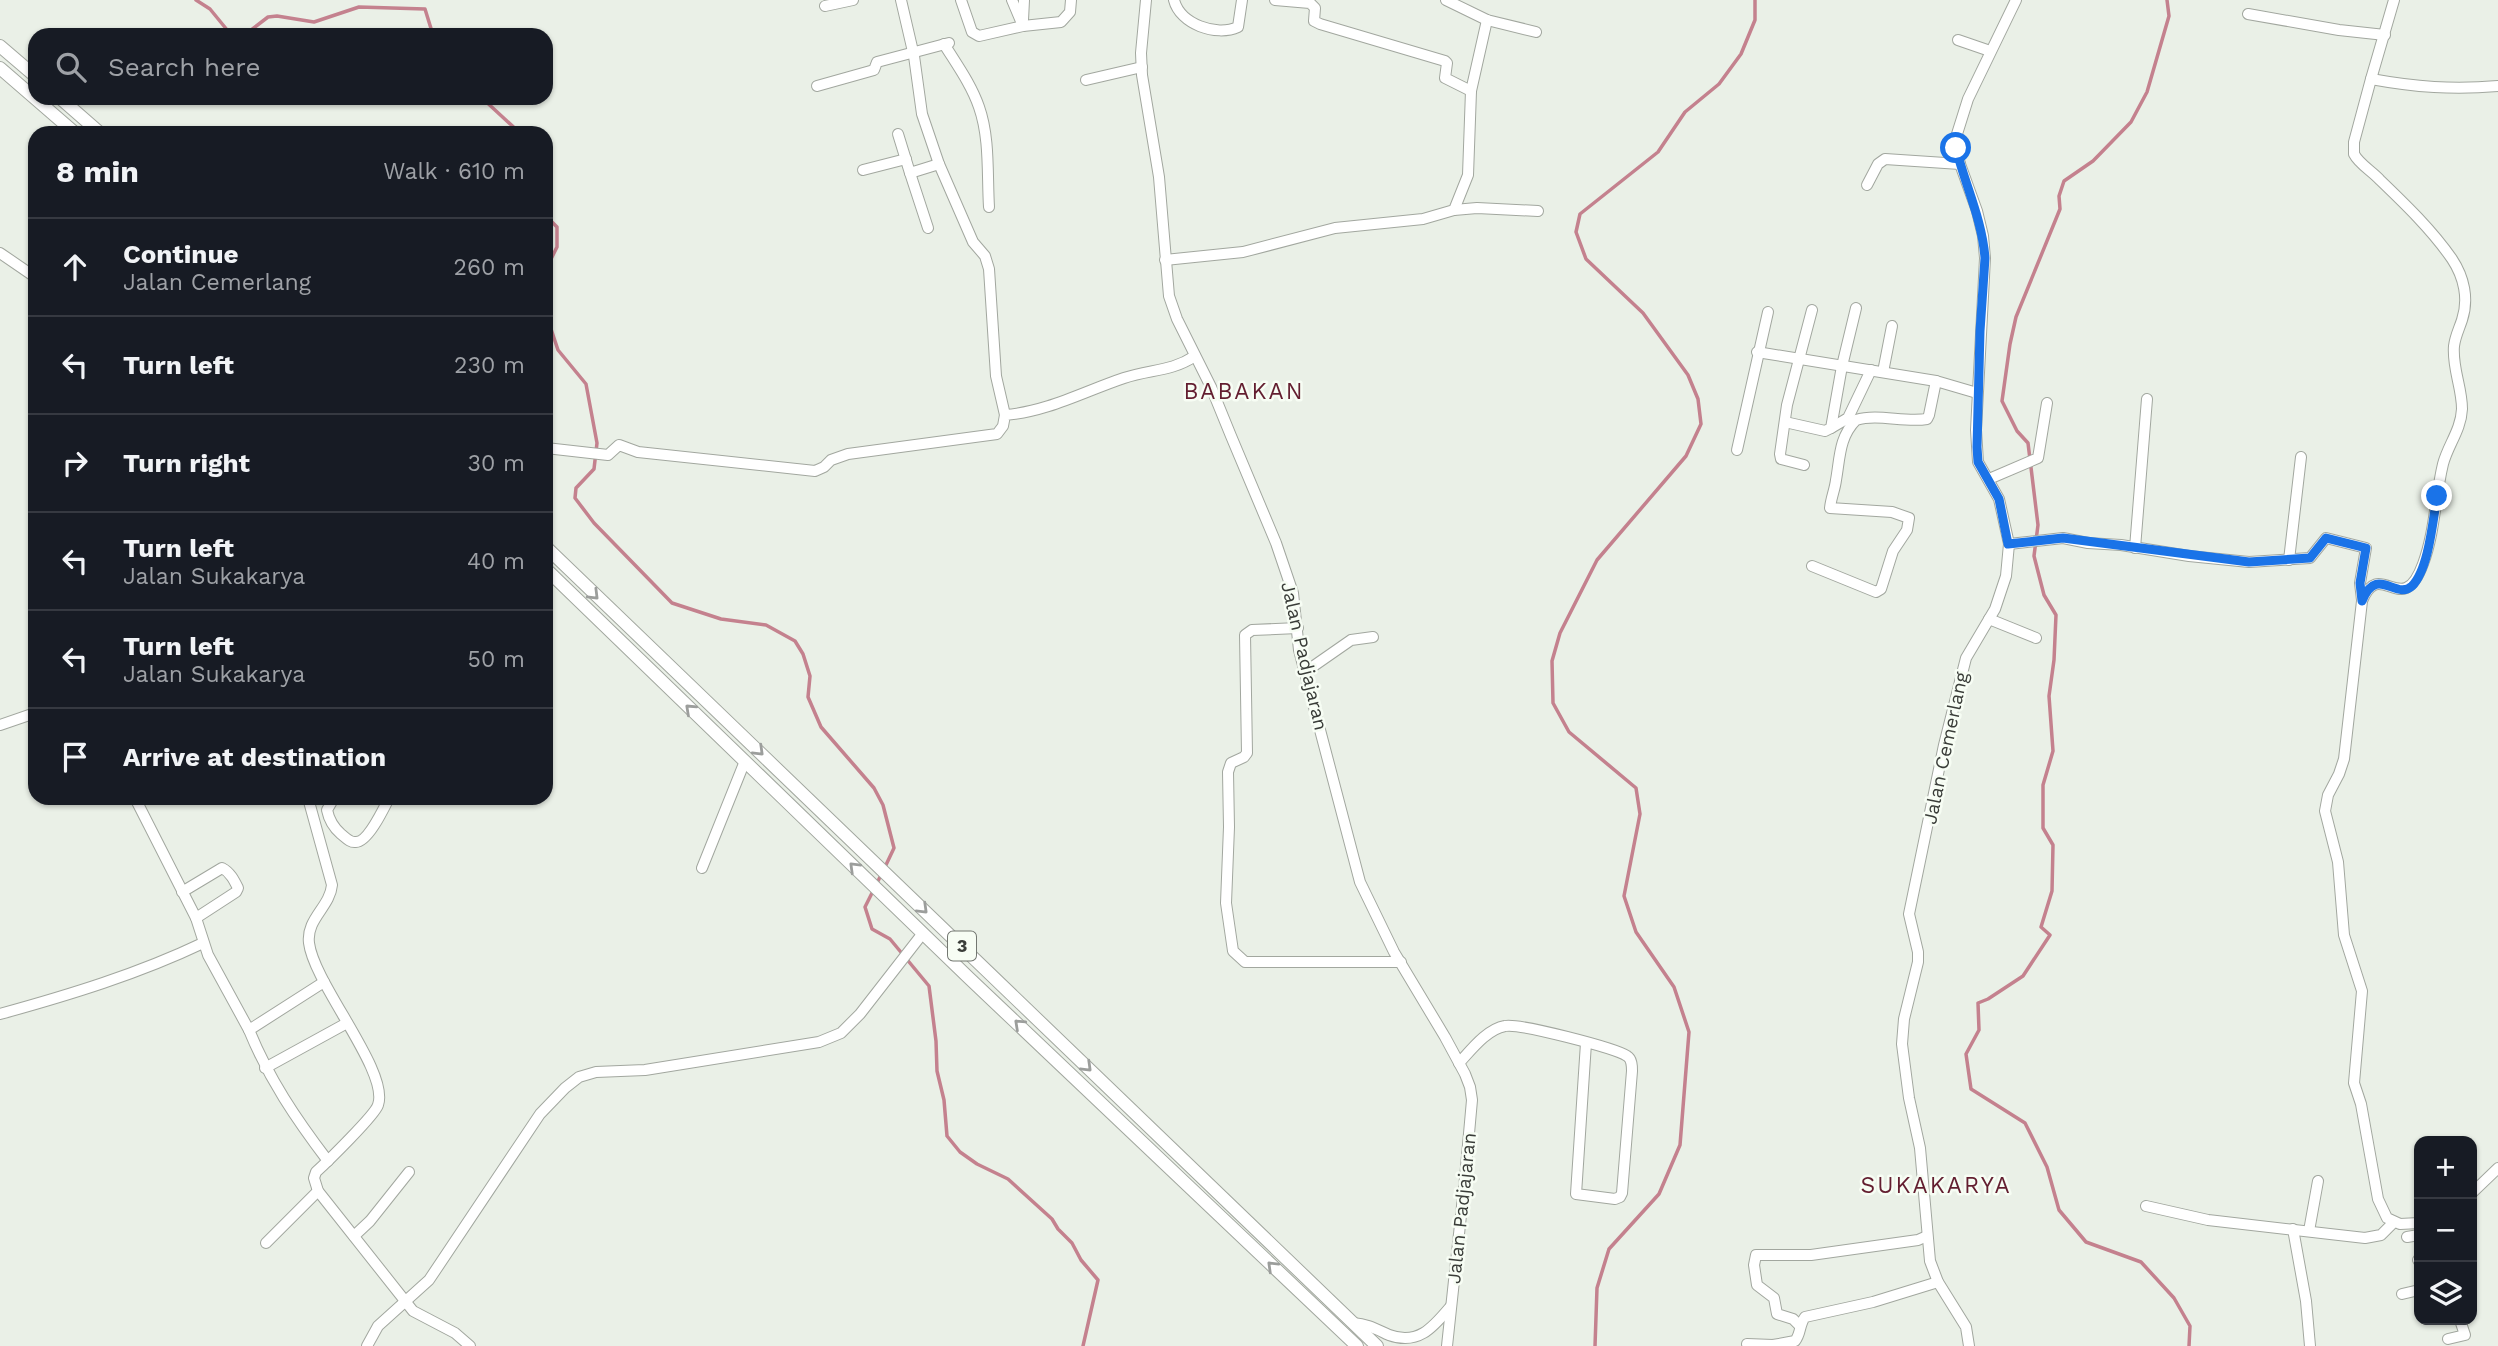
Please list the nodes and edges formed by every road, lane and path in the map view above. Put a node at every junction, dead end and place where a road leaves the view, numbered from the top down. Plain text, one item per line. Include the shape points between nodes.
1 (853, 0) edge
2 (901, 0) edge
3 (961, 0) edge
4 (1012, 0) edge
5 (1024, 0) edge
6 (1071, 0) edge
7 (1146, 0) edge
8 (1174, 0) edge
9 (1242, 0) edge
10 (1275, 0) edge
11 (1446, 0) edge
12 (2016, 0) edge
13 (2394, 0) edge
14 (825, 6) dead end
15 (2248, 14) dead end
16 (1488, 20) junction
17 (1023, 26) junction
18 (1536, 32) dead end
19 (2385, 35) junction
20 (1958, 40) dead end
21 (0, 46) edge
22 (1990, 51) junction
23 (913, 52) junction
24 (1142, 67) junction
25 (0, 68) edge
26 (28, 70) edge
27 (2371, 79) junction
28 (1086, 80) dead end
29 (817, 86) dead end
30 (2498, 86) edge
31 (1471, 90) junction
32 (28, 92) edge
33 (43, 105) edge
34 (68, 105) edge
35 (67, 126) edge
36 (92, 126) edge
37 (898, 134) dead end
38 (906, 159) junction
39 (939, 163) junction
40 (1960, 164) junction
41 (863, 170) dead end
42 (911, 173) junction
43 (1867, 185) dead end
44 (989, 207) dead end
45 (1454, 210) junction
46 (1538, 211) dead end
47 (928, 228) dead end
48 (0, 253) edge
49 (1165, 260) junction
50 (28, 271) edge
51 (1856, 308) dead end
52 (1812, 310) dead end
53 (1768, 312) dead end
54 (1892, 326) dead end
55 (1757, 352) junction
56 (1195, 356) junction
57 (1798, 359) junction
58 (1842, 366) junction
59 (1877, 371) junction
60 (1936, 381) junction
61 (1977, 393) junction
62 (2147, 399) dead end
63 (2047, 403) dead end
64 (1005, 415) junction
65 (1785, 422) junction
66 (1832, 428) junction
67 (553, 449) edge
68 (1737, 450) dead end
69 (2301, 457) dead end
70 (1804, 465) dead end
71 (1989, 480) junction
72 (2008, 544) junction
73 (2135, 548) junction
74 (553, 554) edge
75 (2289, 560) junction
76 (1812, 566) dead end
77 (553, 576) edge
78 (2362, 601) junction
79 (1989, 619) junction
80 (1298, 628) junction
81 (1373, 637) dead end
82 (2036, 638) dead end
83 (1305, 672) junction
84 (28, 715) edge
85 (0, 725) edge
86 (745, 761) junction
87 (138, 805) edge
88 (310, 805) edge
89 (330, 805) edge
90 (385, 805) edge
91 (702, 868) dead end
92 (181, 892) junction
93 (196, 918) junction
94 (923, 933) junction
95 (203, 943) junction
96 (1401, 962) junction
97 (324, 982) junction
98 (0, 1014) edge
99 (348, 1023) junction
100 (249, 1030) junction
101 (1586, 1042) junction
102 (1459, 1063) junction
103 (265, 1068) junction
104 (328, 1161) junction
105 (2498, 1168) edge
106 (409, 1172) dead end
107 (2318, 1181) dead end
108 (2477, 1188) edge
109 (318, 1191) junction
110 (2146, 1206) dead end
111 (2394, 1222) junction
112 (2414, 1223) edge
113 (2293, 1229) junction
114 (2309, 1231) junction
115 (354, 1236) junction
116 (1927, 1236) junction
117 (2414, 1236) edge
118 (2407, 1237) dead end
119 (266, 1243) dead end
120 (1305, 1277) junction
121 (1938, 1282) junction
122 (1294, 1287) junction
123 (2414, 1291) edge
124 (2402, 1294) dead end
125 (406, 1303) junction
126 (1451, 1306) junction
127 (1353, 1323) junction
128 (2462, 1325) edge
129 (1800, 1326) junction
130 (2448, 1339) dead end
131 (1747, 1344) edge
132 (367, 1346) edge
133 (470, 1346) edge
134 (1357, 1346) edge
135 (1377, 1346) edge
136 (1447, 1346) edge
137 (1969, 1346) edge
138 (2310, 1346) edge

1 - 14 street
2 - 23 street
3 - 17 street via 975,36
4 - 17 street
5 - 17 street
6 - 17 street via 1070,12 1061,22
7 - 24 street, Jalan Padjajaran
8 - 9 street via 1177,10 1188,19 1223,32 1238,27
10 - 31 street via 1310,3 1315,8 1314,21 1320,24 1445,61 1445,78
11 - 16 street
12 - 22 street, Jalan Cemerlang
13 - 19 street
15 - 19 street
16 - 18 street
16 - 31 street
19 - 27 street
20 - 22 street
21 - 26 main road
22 - 40 street, Jalan Cemerlang via 1960,121 1956,148
23 - 29 street via 877,62 874,70
23 - 39 street via 922,114
23 - 44 street via 947,43 962,71 985,132
24 - 28 street
24 - 49 street, Jalan Padjajaran via 1158,169
25 - 32 main road
27 - 30 street via 2418,87
27 - 78 street via 2354,142 2355,157 2446,251 2461,277 2466,299 2454,344 2460,421 2443,465 2424,563 2408,589 2374,584
31 - 45 street via 1468,175
33 - 35 main road
34 - 36 main road
37 - 38 street
38 - 41 street
38 - 42 street
39 - 42 street
39 - 64 street via 972,242 985,256 989,269 996,376
40 - 43 street via 1885,159
40 - 61 street, Jalan Cemerlang via 1977,211 1985,258
42 - 47 street
45 - 46 street
45 - 49 street via 1423,219 1335,228 1243,252
48 - 50 street
49 - 56 street, Jalan Padjajaran via 1169,296
51 - 58 street
52 - 57 street
53 - 55 street
54 - 59 street
55 - 57 street
55 - 68 street
56 - 64 street via 1164,371 1127,377 1055,404
56 - 80 street, Jalan Padjajaran via 1276,543 1293,593
57 - 58 street
57 - 65 street
58 - 59 street
58 - 66 street
59 - 60 street
59 - 66 street via 1848,418
60 - 61 street
60 - 76 street via 1927,419 1856,420 1842,441 1829,508 1892,512 1909,518 1881,589 1876,592
61 - 71 street, Jalan Cemerlang via 1978,462
62 - 73 street
63 - 71 street via 2038,458
64 - 67 street via 997,434 848,454 815,471 638,452 619,445 608,455
65 - 66 street via 1825,431
65 - 70 street via 1782,459
69 - 75 street
71 - 72 street, Jalan Cemerlang via 1999,499
72 - 73 street via 2063,538
72 - 79 street, Jalan Cemerlang via 2004,583
73 - 75 street via 2222,560
74 -> 120 main road, 3
75 - 78 street via 2310,558 2326,538 2364,547
86 -> 77 main road, 3
78 - 111 street via 2344,758 2325,811 2339,862 2344,936 2362,991 2354,1083 2378,1199
79 - 82 street
79 - 116 street, Jalan Cemerlang via 1959,675 1909,914 1918,962 1902,1044 1920,1148
80 - 83 street, Jalan Padjajaran
80 - 96 street via 1252,630 1244,635 1247,753 1231,764 1228,772 1226,903 1233,951 1245,962
81 - 83 street via 1351,640
83 - 96 street, Jalan Padjajaran via 1360,882
84 - 85 street
86 - 91 street
94 -> 86 main road, 3
87 - 92 street
88 - 97 street via 332,885 313,919 308,940
89 - 90 street via 332,825 351,842 360,841 370,831
92 - 93 street
92 - 93 street via 222,868 235,882 236,892
93 - 95 street
122 -> 94 main road, 3
94 - 125 street via 841,1033 819,1042 579,1077 524,1134 429,1280
95 - 98 street via 141,970
95 - 100 street
96 - 102 street, Jalan Padjajaran
97 - 99 street
97 - 100 street
99 - 103 street
99 - 104 street via 380,1086 380,1100 371,1116
100 - 103 street
101 - 101 street via 1628,1056 1632,1063 1622,1193 1615,1199 1576,1194
101 - 102 street via 1518,1025 1504,1026 1479,1042
102 - 126 street, Jalan Padjajaran via 1472,1100
103 - 104 street via 293,1116
104 - 109 street via 314,1178
105 - 108 street
106 - 115 street
107 - 114 street
109 - 115 street
109 - 119 street
110 - 113 street via 2208,1220
111 - 112 street
111 - 114 street via 2385,1233 2370,1238
113 - 114 street
113 - 138 street
115 - 125 street
116 - 121 street, Jalan Cemerlang
116 - 129 street via 1811,1255 1756,1255 1757,1285 1773,1298 1777,1314
117 - 118 street
120 - 122 main road
120 - 127 main road, 3
121 - 129 street via 1805,1317
121 - 137 street, Jalan Cemerlang via 1966,1327
122 - 134 main road, 3
123 - 124 street
125 - 132 street via 379,1326
125 - 133 street
126 - 127 street via 1429,1333 1417,1339 1402,1339
126 - 136 street, Jalan Padjajaran
127 - 135 main road, 3
128 - 130 street via 2465,1335
129 - 131 street via 1795,1342

